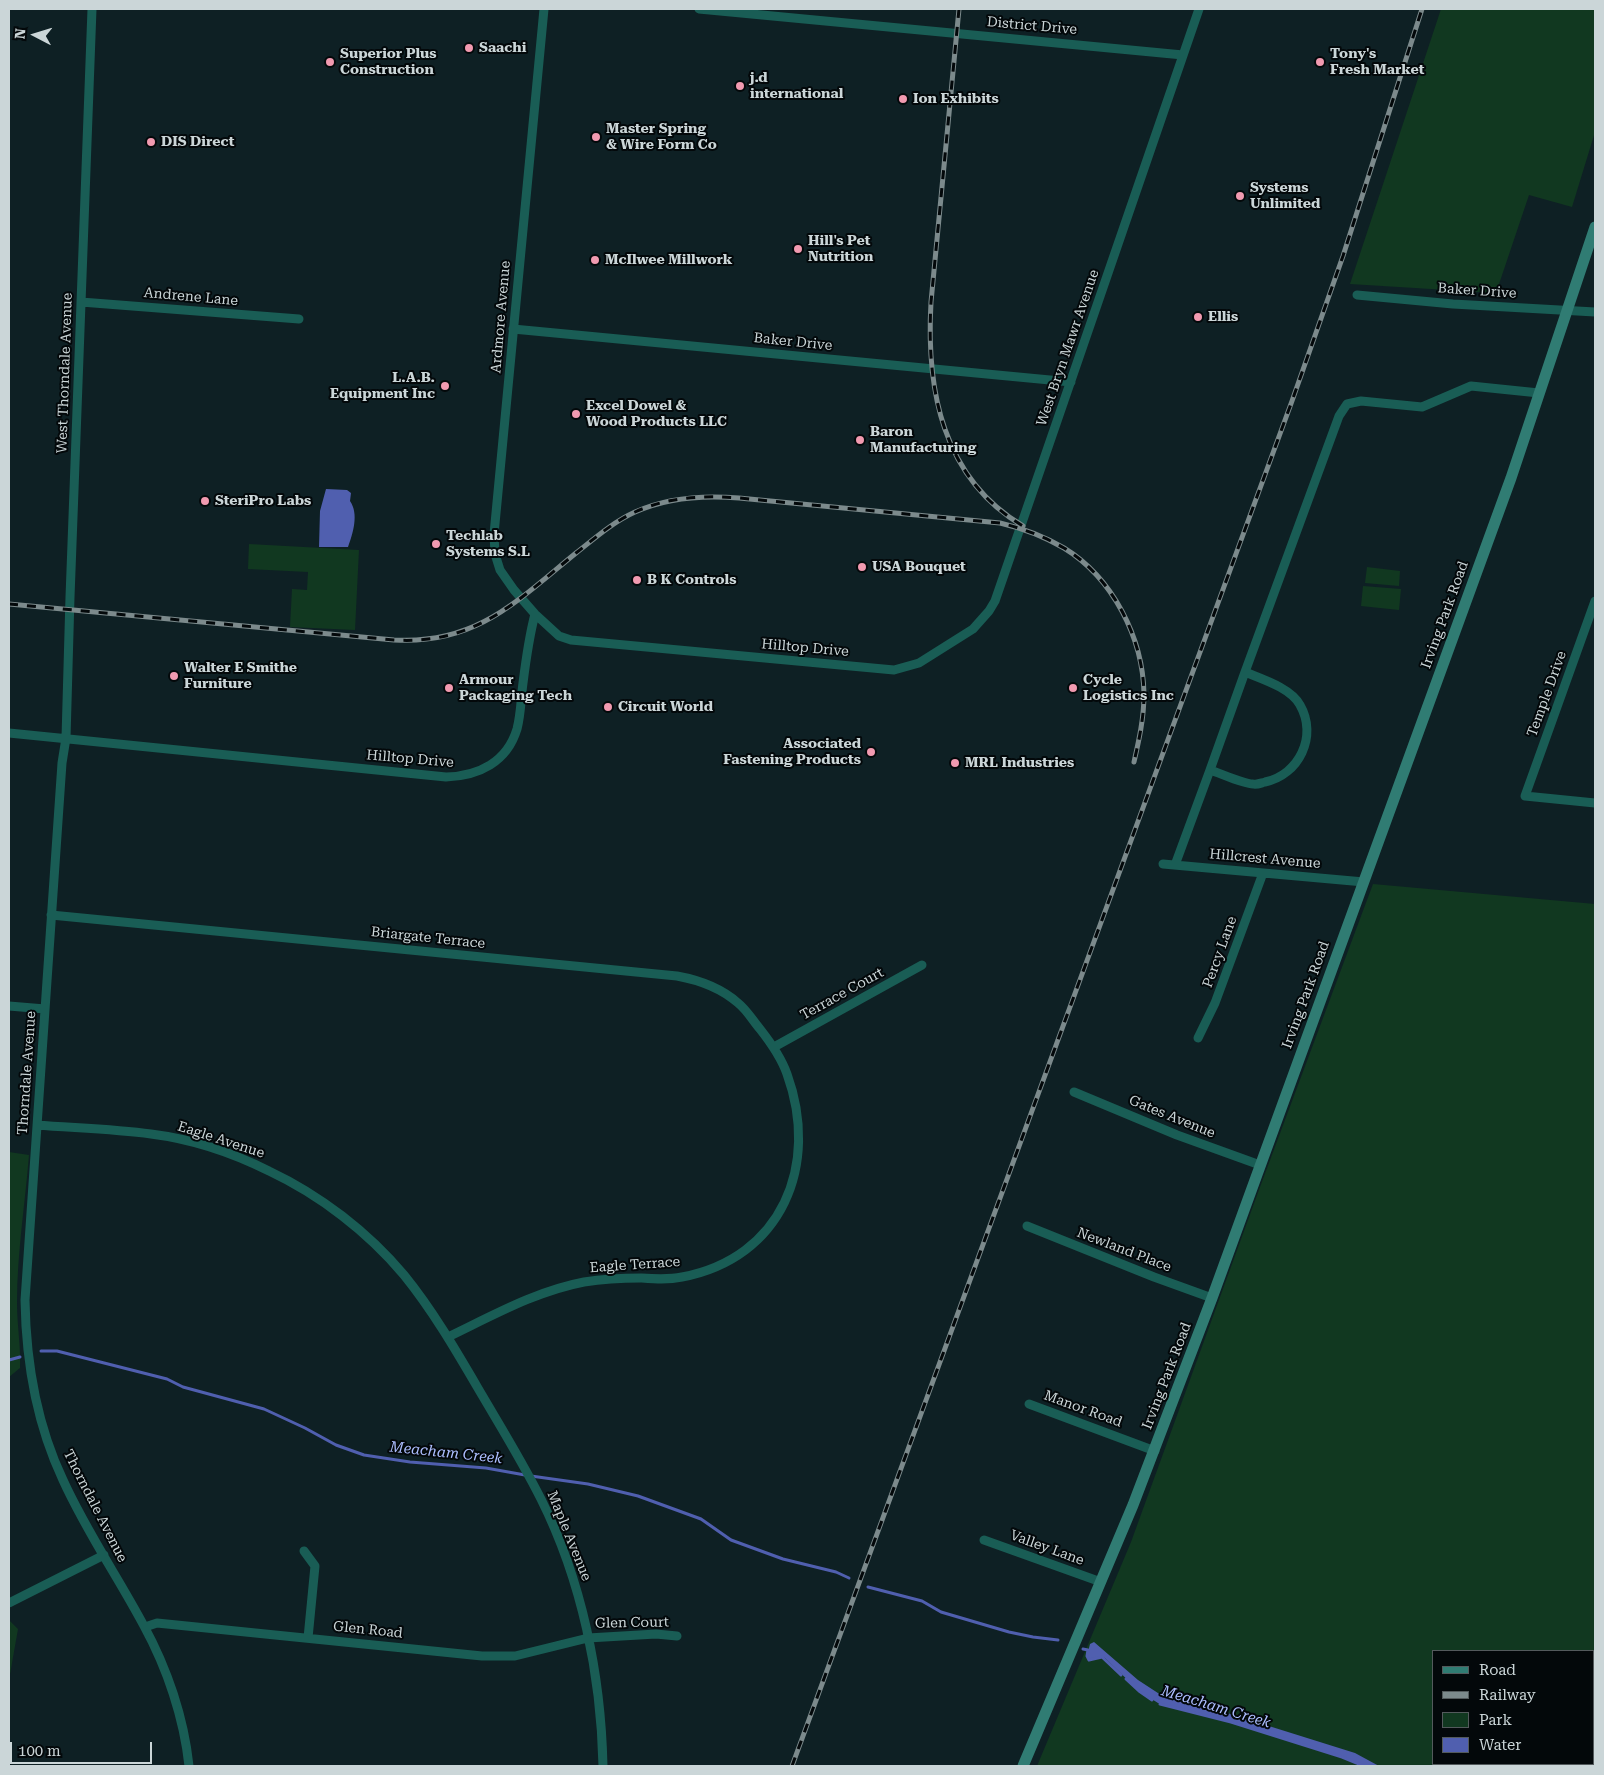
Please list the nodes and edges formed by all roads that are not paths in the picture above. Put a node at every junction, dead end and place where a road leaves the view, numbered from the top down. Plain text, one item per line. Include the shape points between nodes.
1 (92, 9) edge
2 (544, 9) edge
3 (699, 9) edge
4 (1199, 9) edge
5 (1183, 55) junction
6 (1595, 227) edge
7 (1357, 295) dead end
8 (81, 302) junction
9 (1568, 310) junction
10 (1595, 312) edge
11 (299, 319) dead end
12 (513, 329) junction
13 (1070, 382) junction
14 (1539, 393) junction
15 (1595, 601) edge
16 (535, 614) junction
17 (919, 663) joint
18 (1245, 672) junction
19 (9, 733) edge
20 (66, 738) junction
21 (1210, 770) junction
22 (1595, 803) edge
23 (1163, 864) dead end
24 (1174, 865) junction
25 (1263, 873) junction
26 (1364, 882) junction
27 (52, 915) junction
28 (922, 965) dead end
29 (9, 1006) edge
30 (45, 1010) junction
31 (1198, 1038) dead end
32 (774, 1047) junction
33 (1074, 1092) dead end
34 (37, 1125) junction
35 (1260, 1165) junction
36 (1027, 1226) dead end
37 (739, 1255) joint
38 (1212, 1298) junction
39 (448, 1337) junction
40 (1029, 1404) dead end
41 (1155, 1451) junction
42 (984, 1540) dead end
43 (304, 1551) dead end
44 (104, 1555) junction
45 (1101, 1582) junction
46 (9, 1603) edge
47 (145, 1627) junction
48 (677, 1636) dead end
49 (308, 1638) junction
50 (588, 1638) junction
51 (190, 1766) edge
52 (603, 1766) edge
53 (1023, 1766) edge

1 - 8 street, West Thorndale Avenue
2 - 12 street, Ardmore Avenue
3 - 5 street, District Drive
4 - 5 street, West Bryn Mawr Avenue
5 - 13 street, West Bryn Mawr Avenue
6 - 9 main road, Irving Park Road
7 - 9 street, Baker Drive
8 - 11 street, Andrene Lane
8 - 20 street, West Thorndale Avenue
9 - 10 street, Baker Drive
9 - 14 main road, Irving Park Road
12 - 13 street, Baker Drive
12 - 16 street, Ardmore Avenue via 494,554 504,577
13 - 17 street, West Bryn Mawr Avenue via 995,601 973,629
14 - 18 street via 1471,386 1422,407 1361,401 1347,404 1339,416
14 - 26 main road, Irving Park Road
15 - 22 street, Temple Drive via 1526,796
16 - 17 street, Hilltop Drive via 559,636 571,640 886,670
16 - 20 street, Hilltop Drive via 512,741 498,760 464,777
18 - 21 street
18 - 21 street via 1284,689 1300,704 1308,724 1305,748 1293,768 1274,780 1253,784
19 - 20 street, Hilltop Drive
20 - 27 street, Thorndale Avenue
21 - 24 street
23 - 24 street, Hillcrest Avenue
24 - 25 street, Hillcrest Avenue
25 - 26 street, Hillcrest Avenue
25 - 31 street, Percy Lane via 1215,1004
26 - 35 main road, Irving Park Road
27 - 30 street, Thorndale Avenue
27 - 32 street, Briargate Terrace via 677,976 703,983 739,1004
28 - 32 street, Terrace Court
29 - 30 street
30 - 34 street, Thorndale Avenue
32 - 37 street, Briargate Terrace via 788,1074 798,1119 800,1147 796,1171 778,1216 754,1244
33 - 35 street, Gates Avenue
34 - 39 street, Eagle Avenue via 180,1139 268,1170 316,1197 376,1246 403,1274
34 - 44 street, Thorndale Avenue via 25,1300 29,1368 48,1445 66,1487
35 - 38 main road, Irving Park Road
36 - 38 street, Newland Place
37 - 39 street, Eagle Terrace via 710,1270 682,1277 612,1278 560,1288 521,1302
38 - 41 main road, Irving Park Road
39 - 50 street, Maple Avenue via 544,1507 569,1568
40 - 41 street, Manor Road
41 - 45 main road, Irving Park Road
42 - 45 street, Valley Lane
43 - 49 street via 315,1566
44 - 46 street
44 - 47 street, Thorndale Avenue
45 - 53 main road, Irving Park Road
47 - 49 street, Glen Road via 157,1622
47 - 51 street, Thorndale Avenue via 170,1685
48 - 50 street, Glen Court
49 - 50 street, Glen Road via 482,1656 515,1656
50 - 52 street, Maple Avenue via 601,1712

